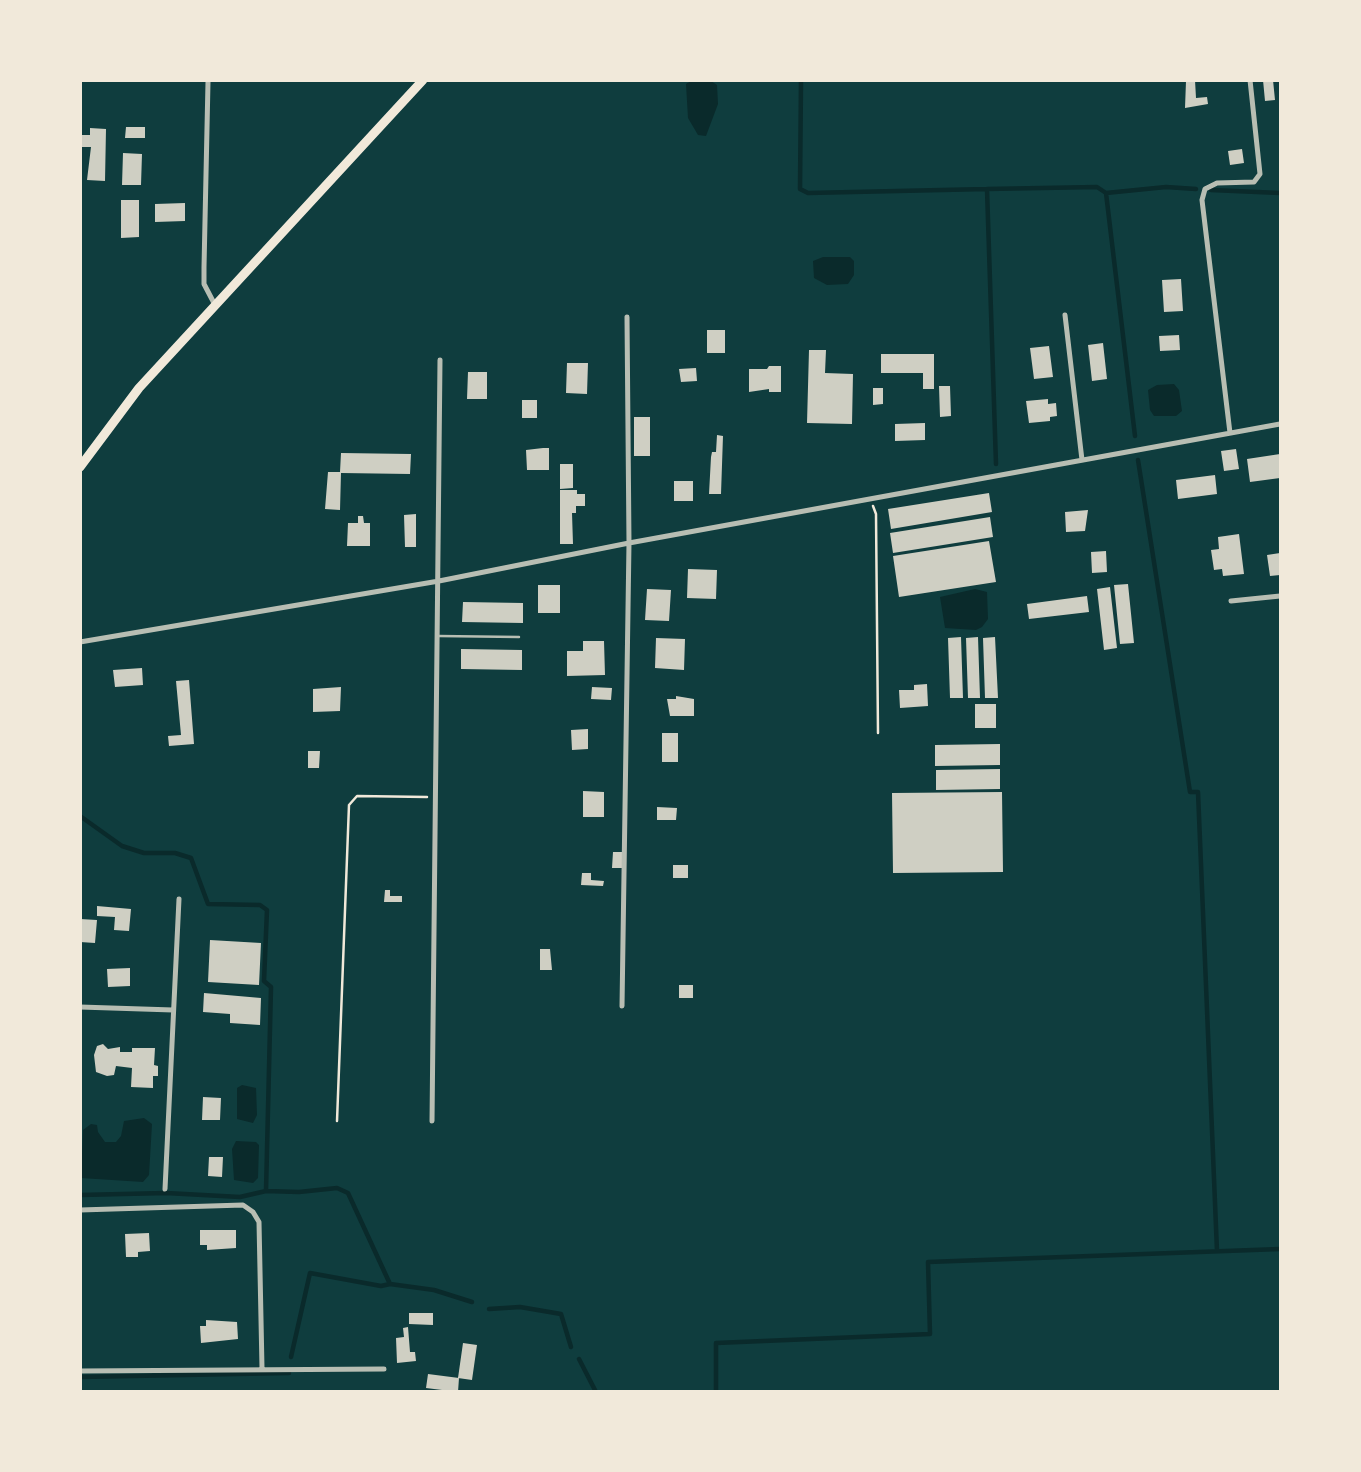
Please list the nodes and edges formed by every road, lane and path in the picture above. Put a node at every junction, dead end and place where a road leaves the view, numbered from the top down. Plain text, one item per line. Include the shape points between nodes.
1 (424, 80) edge
2 (1250, 80) edge
3 (208, 82) dead end
4 (215, 305) junction
5 (1065, 316) dead end
6 (627, 317) dead end
7 (440, 360) dead end
8 (1280, 424) edge
9 (1230, 433) junction
10 (1082, 460) junction
11 (80, 467) edge
12 (871, 498) junction
13 (629, 543) junction
14 (439, 581) junction
15 (1280, 596) edge
16 (1231, 601) dead end
17 (439, 636) junction
18 (519, 637) dead end
19 (80, 642) edge
20 (878, 733) dead end
21 (437, 797) junction
22 (179, 899) dead end
23 (622, 1006) dead end
24 (80, 1007) edge
25 (173, 1010) junction
26 (337, 1121) dead end
27 (432, 1121) dead end
28 (165, 1189) dead end
29 (80, 1210) edge
30 (262, 1368) junction
31 (384, 1369) dead end
32 (80, 1371) edge

1 - 4 main road
2 - 9 street via 1260,174 1254,182 1217,183 1205,189 1202,201
3 - 4 street via 204,284
4 - 11 main road via 139,388
5 - 10 street
6 - 13 street
7 - 14 street
8 - 9 street
9 - 10 street
10 - 12 street
12 - 13 street
12 - 20 path via 876,514
13 - 14 street
13 - 23 street
14 - 17 street
14 - 19 street
15 - 16 street
17 - 18 lane
17 - 21 street
21 - 26 path via 357,796 349,805
21 - 27 street
22 - 25 street
24 - 25 street
25 - 28 street
29 - 30 street via 243,1205 260,1222
30 - 31 street
30 - 32 street

